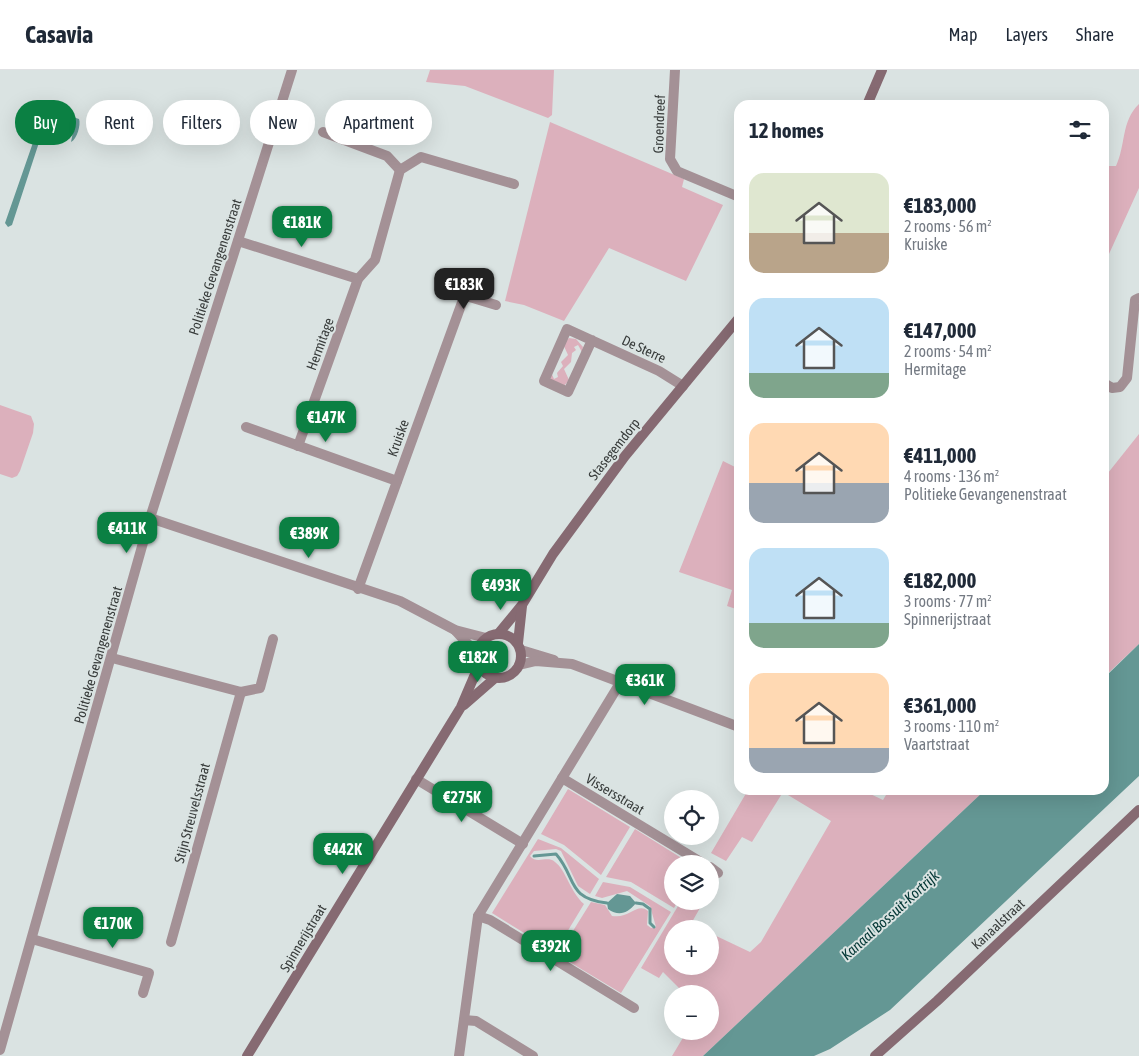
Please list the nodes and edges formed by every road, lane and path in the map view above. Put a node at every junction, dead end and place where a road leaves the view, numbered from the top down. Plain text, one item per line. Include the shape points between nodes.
1 (292, 70) edge
2 (674, 70) edge
3 (882, 70) edge
4 (869, 100) edge
5 (323, 132) dead end
6 (400, 170) junction
7 (514, 184) dead end
8 (734, 195) edge
9 (238, 241) junction
10 (358, 279) junction
11 (440, 288) dead end
12 (464, 297) junction
13 (1139, 298) edge
14 (496, 306) dead end
15 (734, 324) edge
16 (592, 340) junction
17 (683, 386) junction
18 (1109, 386) edge
19 (246, 427) dead end
20 (298, 446) junction
21 (397, 482) junction
22 (150, 518) junction
23 (358, 589) junction
24 (522, 605) junction
25 (455, 630) junction
26 (499, 634) junction
27 (486, 638) junction
28 (273, 639) dead end
29 (519, 646) junction
30 (477, 654) junction
31 (112, 658) junction
32 (557, 661) junction
33 (479, 665) junction
34 (520, 665) junction
35 (495, 678) junction
36 (620, 683) junction
37 (241, 692) junction
38 (461, 707) junction
39 (734, 725) edge
40 (562, 778) junction
41 (416, 779) junction
42 (1139, 810) edge
43 (523, 844) junction
44 (689, 855) edge
45 (478, 916) junction
46 (32, 939) junction
47 (171, 942) dead end
48 (143, 993) dead end
49 (634, 1008) dead end
50 (464, 1020) junction
51 (0, 1050) edge
52 (247, 1056) edge
53 (459, 1056) edge
54 (533, 1056) edge
55 (875, 1056) edge

1 - 9 street, Politieke Gevangenenstraat
2 - 8 street, Groendreef via 670,159 673,166 677,171
3 - 4 street
5 - 6 street via 387,156
6 - 7 street via 421,157
6 - 10 street, Hermitage via 375,260
9 - 10 street
9 - 22 street, Politieke Gevangenenstraat
10 - 20 street, Hermitage
11 - 12 street
12 - 14 street
12 - 21 street, Kruiske
13 - 18 street via 1135,300 1127,378 1120,387
15 - 17 street, Stasegemdorp
16 - 16 street, De Sterre via 568,392 544,381 567,329
16 - 17 street, De Sterre via 659,371
17 - 24 street, Stasegemdorp via 597,493 553,554
19 - 20 street
20 - 21 street
21 - 23 street, Kruiske
22 - 23 street
22 - 31 street, Politieke Gevangenenstraat
23 - 25 street via 400,601
24 - 26 street, Stasegemdorp
24 - 29 street, Stasegemdorp
25 - 27 street
25 - 30 street
26 - 27 street
26 - 29 street via 506,634
27 - 30 street
28 - 37 street via 260,688
29 - 32 street
29 - 34 street
30 - 33 street
31 - 37 street
31 - 46 street, Politieke Gevangenenstraat
32 - 34 street
32 - 36 street
33 - 35 street
33 - 38 street, Spinnerijstraat
34 - 35 street via 509,675
35 - 38 street, Spinnerijstraat
36 - 39 street
36 - 40 street
37 - 47 street, Stijn Streuvelsstraat
38 - 41 street, Spinnerijstraat
40 - 43 street
40 - 44 street, Vissersstraat
41 - 43 street
41 - 52 street, Spinnerijstraat
42 - 55 street, Kanaalstraat
43 - 45 street
45 - 49 street via 490,920
45 - 50 street
46 - 48 street via 149,973
46 - 51 street, Politieke Gevangenenstraat
50 - 53 street
50 - 54 street via 476,1022

